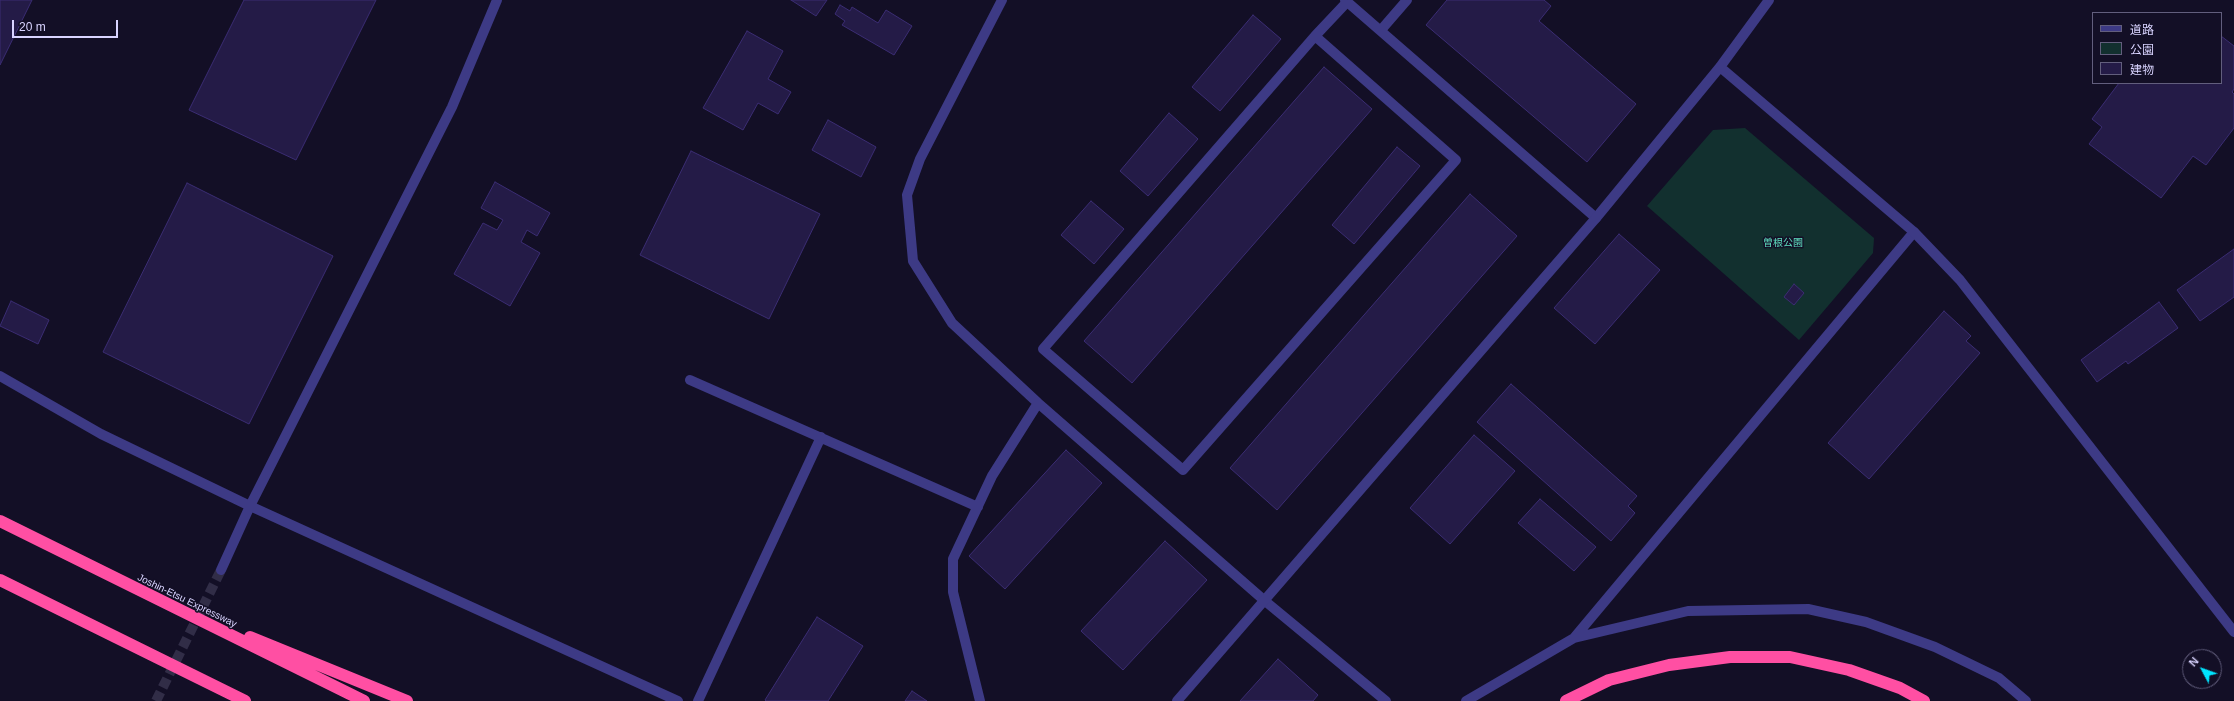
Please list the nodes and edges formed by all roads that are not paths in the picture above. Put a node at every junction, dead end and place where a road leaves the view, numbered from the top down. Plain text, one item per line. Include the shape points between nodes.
1 (498, 0) edge
2 (1002, 0) edge
3 (1407, 0) edge
4 (1769, 0) edge
5 (1346, 1) edge
6 (1382, 30) junction
7 (1316, 36) junction
8 (1720, 67) junction
9 (1596, 218) junction
10 (1914, 232) junction
11 (0, 376) edge
12 (690, 380) dead end
13 (1038, 403) junction
14 (821, 437) junction
15 (250, 506) junction
16 (978, 507) junction
17 (0, 521) edge
18 (221, 570) tunnel mouth
19 (0, 580) edge
20 (153, 598) junction
21 (1265, 601) junction
22 (2234, 632) edge
23 (1574, 638) junction
24 (245, 701) edge
25 (364, 701) edge
26 (407, 701) edge
27 (678, 701) edge
28 (698, 701) edge
29 (980, 701) edge
30 (1177, 701) edge
31 (1386, 701) edge
32 (1466, 701) edge
33 (1566, 701) edge
34 (1924, 701) edge
35 (2026, 701) edge

1 - 15 street via 452,106
2 - 13 street via 920,159 908,194 913,261 952,323
3 - 6 street
4 - 8 street
5 - 6 street
5 - 7 street
6 - 9 street
7 - 7 street via 1043,348 1183,470 1456,160
8 - 9 street
8 - 10 street
9 - 21 street
10 - 22 street via 1960,280
10 - 23 street
11 - 15 street via 100,434
12 - 14 street
13 - 16 street via 992,476
13 - 21 street
14 - 16 street
14 - 28 street
15 - 18 street
15 - 27 street
16 - 29 street via 953,559 953,592
17 - 20 highway, Joshin-Etsu Expressway
19 - 24 highway
20 - 25 highway, Joshin-Etsu Expressway
20 - 26 highway
21 - 30 street
21 - 31 street
23 - 32 street
23 - 35 street via 1688,611 1808,609 1866,622 1935,647 2000,678
33 - 34 highway via 1609,680 1669,664 1730,657 1790,657 1849,670 1900,688

